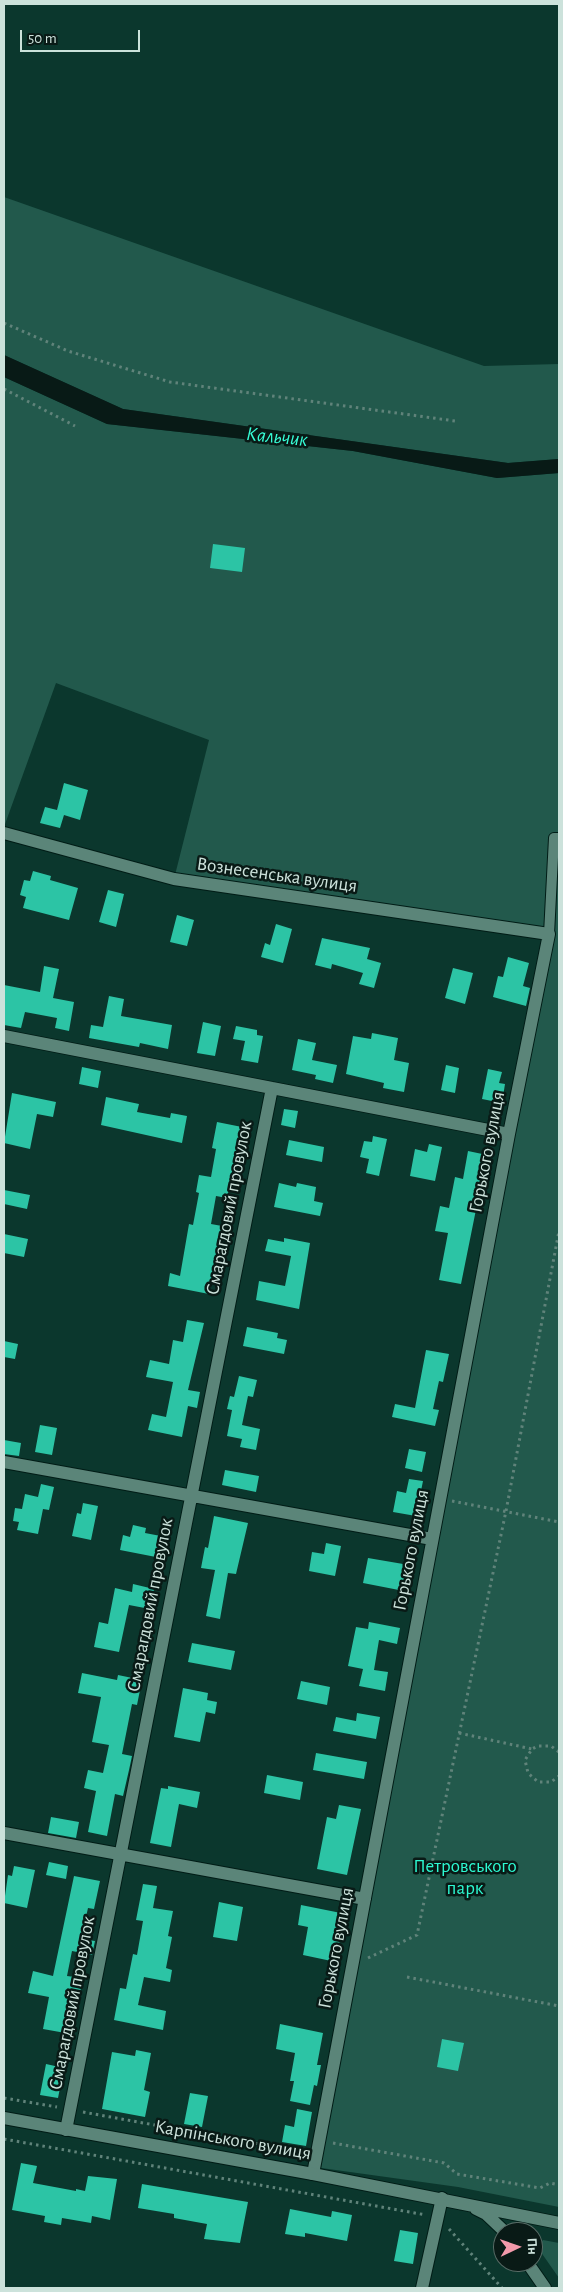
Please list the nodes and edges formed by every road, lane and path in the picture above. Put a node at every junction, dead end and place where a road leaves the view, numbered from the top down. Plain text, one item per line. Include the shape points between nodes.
1 (4, 323) edge
2 (4, 388) edge
3 (455, 421) dead end
4 (75, 426) dead end
5 (4, 833) edge
6 (559, 838) edge
7 (549, 934) junction
8 (4, 1036) edge
9 (272, 1088) junction
10 (509, 1134) junction
11 (559, 1231) edge
12 (4, 1462) edge
13 (191, 1496) junction
14 (440, 1499) junction
15 (506, 1511) junction
16 (559, 1522) edge
17 (432, 1538) junction
18 (459, 1734) junction
19 (532, 1749) junction
20 (559, 1752) edge
21 (559, 1776) edge
22 (4, 1833) edge
23 (120, 1854) junction
24 (365, 1899) junction
25 (352, 1966) junction
26 (407, 1977) dead end
27 (559, 2006) edge
28 (4, 2098) edge
29 (70, 2110) junction
30 (4, 2118) edge
31 (66, 2130) junction
32 (4, 2139) edge
33 (329, 2151) dead end
34 (311, 2154) dead end
35 (313, 2174) junction
36 (559, 2185) edge
37 (442, 2198) junction
38 (454, 2201) junction
39 (437, 2217) junction
40 (494, 2222) edge
41 (559, 2223) edge
42 (534, 2272) edge
43 (422, 2288) edge
44 (502, 2288) edge
45 (545, 2288) edge

1 - 3 path via 68,351 170,382
2 - 4 path
5 - 7 street, Вознесенська вулиця via 174,879
6 - 7 lane via 554,838
7 - 10 street, Горького вулиця
8 - 9 street
9 - 10 street
9 - 13 street, Смарагдовий провулок
10 - 14 street, Горького вулиця
11 - 15 path
12 - 13 street
13 - 17 street
13 - 23 street, Смарагдовий провулок
14 - 15 path
14 - 17 street, Горького вулиця
15 - 16 path
15 - 18 path
17 - 24 street, Горького вулиця
18 - 19 path
18 - 25 path via 417,1935
19 - 20 path via 544,1744
19 - 21 path via 525,1760 532,1778 544,1783
22 - 23 street
23 - 24 street
23 - 29 street, Смарагдовий провулок
24 - 25 street, Горького вулиця
25 - 35 street, Горького вулиця
26 - 27 path
28 - 29 path
29 - 31 street, Смарагдовий провулок
29 - 34 path
30 - 31 street, Карпінського вулиця
31 - 35 street, Карпінського вулиця
32 - 39 path
33 - 36 path via 332,2143 444,2163 457,2174 540,2188
35 - 37 street, Карпінського вулиця
37 - 38 street, Карпінського вулиця
37 - 39 street
38 - 40 street via 486,2214
38 - 41 street
39 - 43 street
39 - 44 path
42 - 45 street

